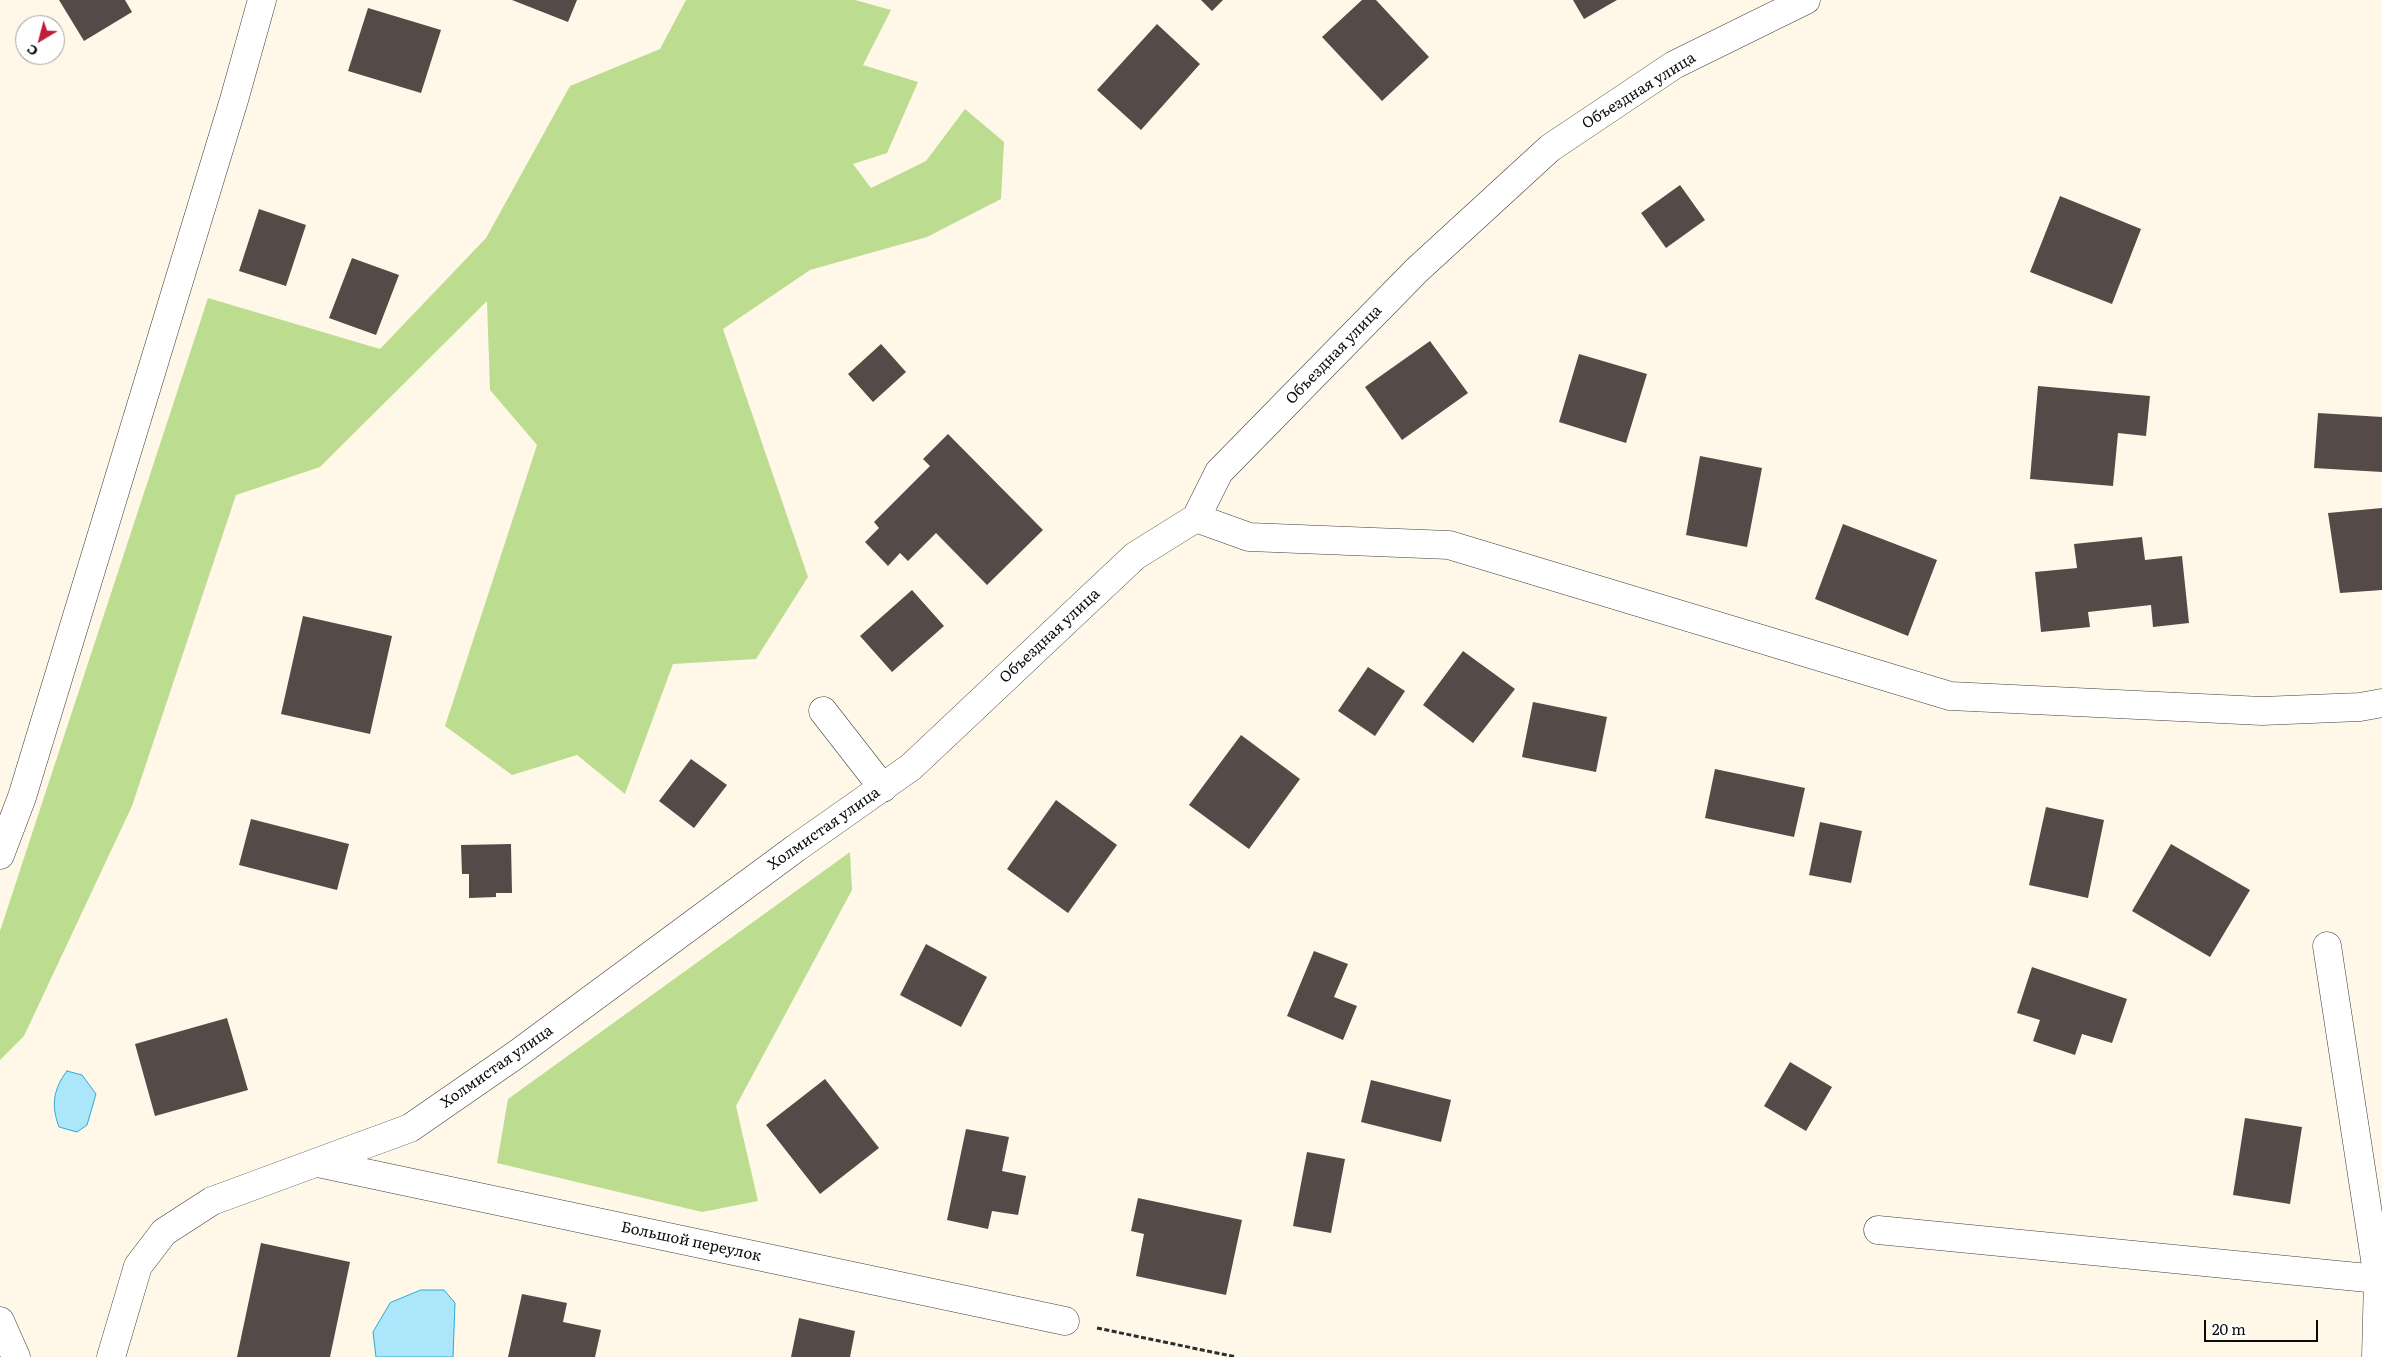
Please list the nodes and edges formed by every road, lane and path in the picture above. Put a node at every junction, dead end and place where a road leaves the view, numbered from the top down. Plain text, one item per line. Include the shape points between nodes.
1 (262, 0) edge
2 (1806, 0) edge
3 (1196, 518) junction
4 (2382, 703) edge
5 (823, 711) dead end
6 (911, 767) joint
7 (883, 788) junction
8 (0, 855) edge
9 (2327, 946) dead end
10 (318, 1163) junction
11 (1878, 1230) dead end
12 (2378, 1279) junction
13 (0, 1321) edge
14 (1065, 1321) joint
15 (16, 1357) edge
16 (111, 1357) edge
17 (1236, 1357) edge
18 (2376, 1357) edge

1 - 8 street via 22,797
2 - 3 street, Объездная улица via 1674,66 1550,148 1418,270 1219,472
3 - 4 street via 1249,537 1449,544 1950,696 2262,711
3 - 6 street, Объездная улица via 1134,556
5 - 7 street
6 - 7 street, Холмистая улица
7 - 10 street, Холмистая улица via 410,1128
9 - 12 street
10 - 14 street, Большой переулок
10 - 16 street, Холмистая улица via 212,1202 164,1232 138,1266
11 - 12 street
12 - 18 street
13 - 15 street
14 - 17 path

